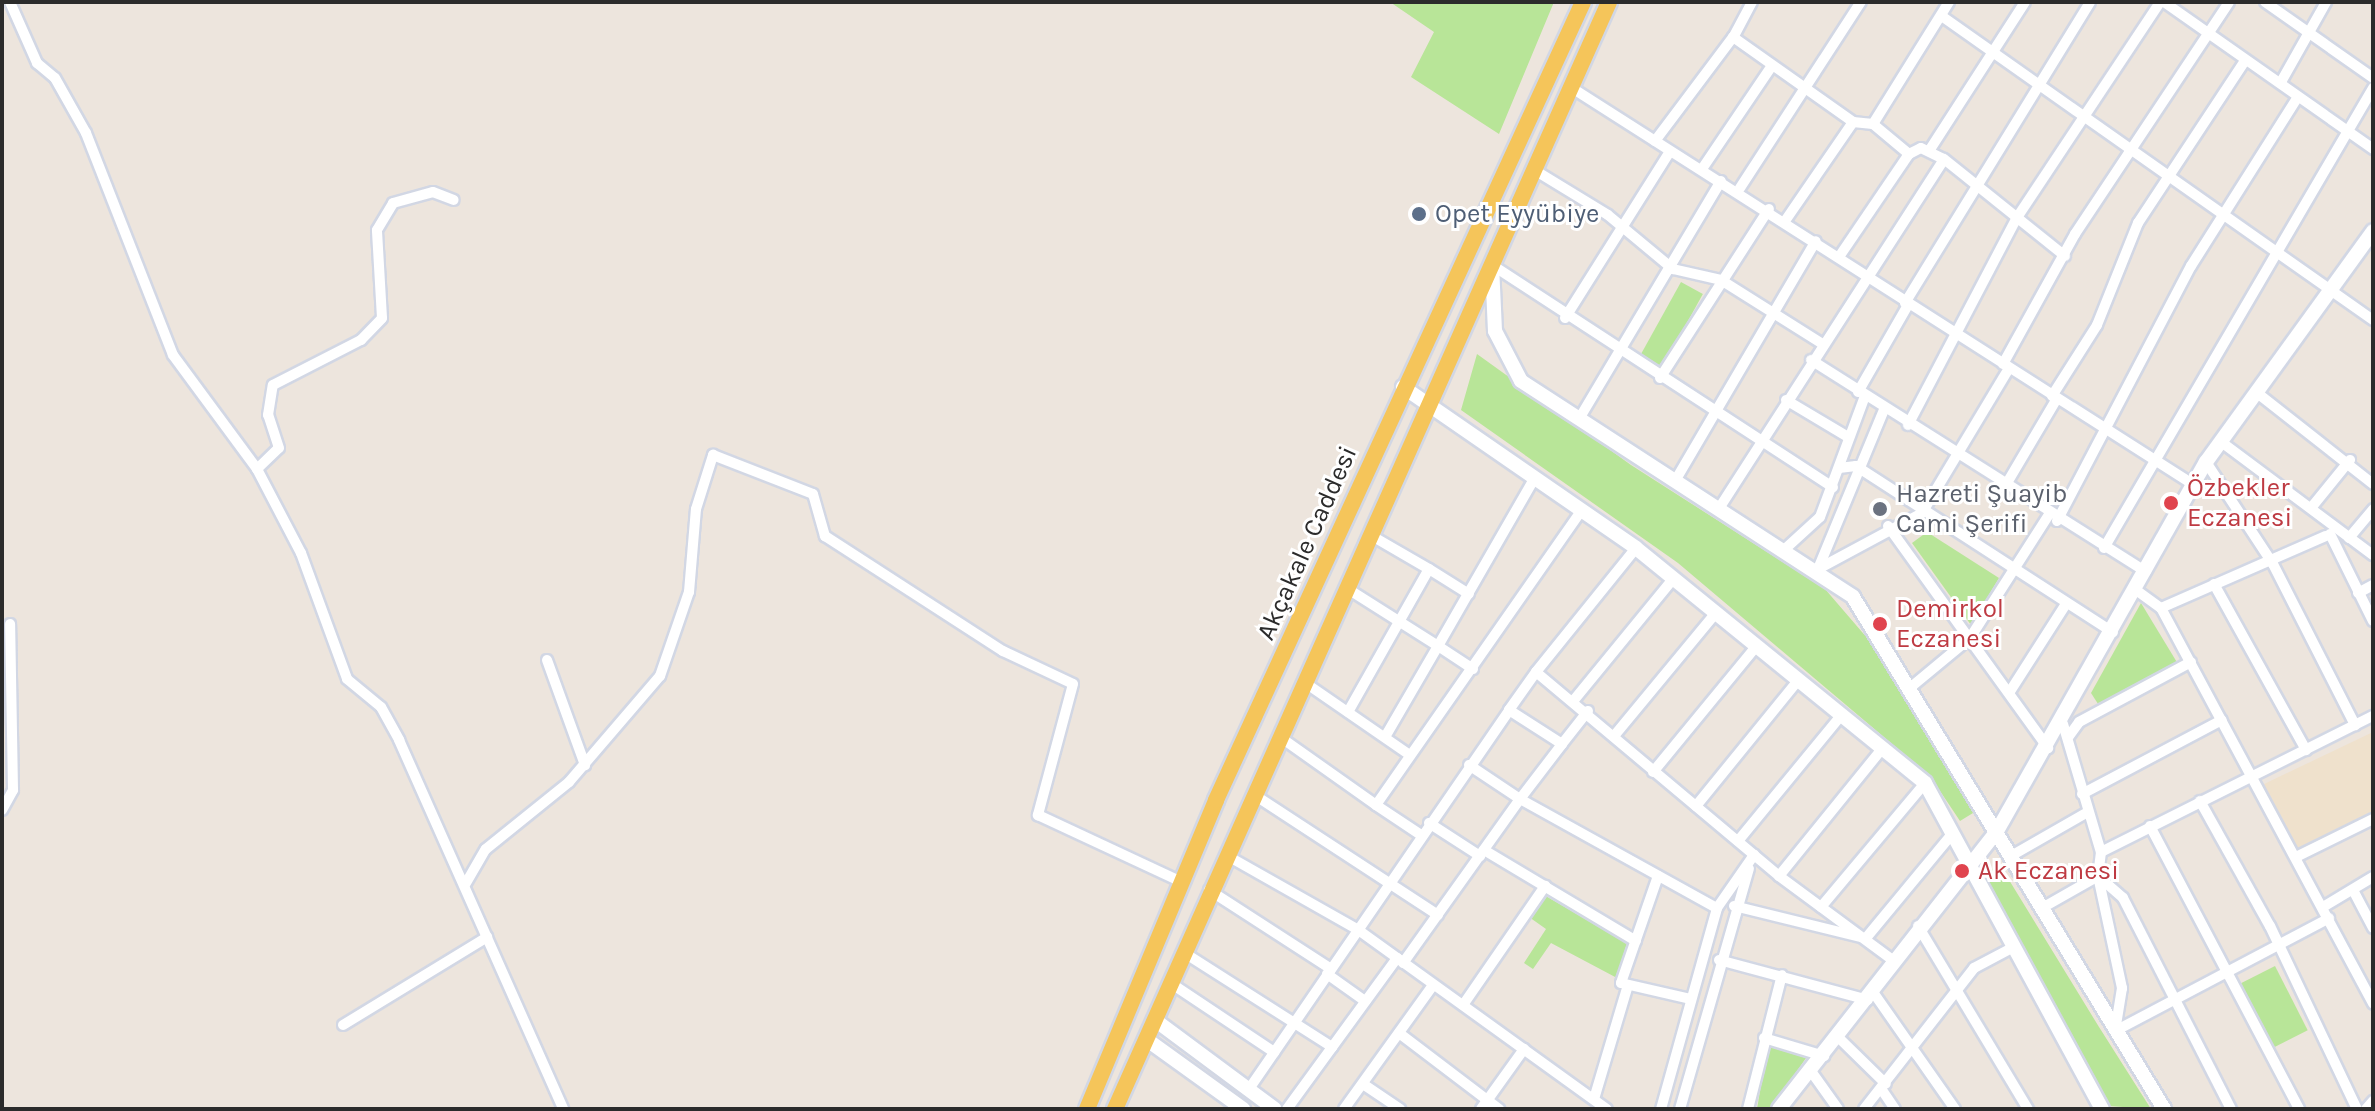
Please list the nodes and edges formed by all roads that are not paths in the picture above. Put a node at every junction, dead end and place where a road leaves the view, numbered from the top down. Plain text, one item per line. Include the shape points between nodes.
1 (10, 2) edge
2 (1583, 2) edge
3 (1609, 2) edge
4 (1752, 2) edge
5 (1861, 2) edge
6 (1949, 2) edge
7 (2025, 2) edge
8 (2090, 2) edge
9 (2162, 2) edge
10 (2229, 2) edge
11 (2265, 2) edge
12 (2326, 2) edge
13 (1943, 17) junction
14 (2308, 33) junction
15 (2208, 34) junction
16 (1733, 37) junction
17 (1992, 53) junction
18 (2245, 61) junction
19 (1771, 67) junction
20 (2373, 78) edge
21 (2281, 82) junction
22 (2038, 84) junction
23 (1572, 88) junction
24 (2373, 88) edge
25 (1804, 90) junction
26 (2298, 97) junction
27 (2086, 117) junction
28 (1853, 122) junction
29 (1873, 124) junction
30 (2348, 133) junction
31 (1655, 141) junction
32 (2373, 149) edge
33 (1670, 151) junction
34 (1929, 151) junction
35 (2131, 151) junction
36 (1909, 154) junction
37 (1944, 159) junction
38 (1702, 169) junction
39 (1536, 171) junction
40 (2167, 177) junction
41 (1721, 181) junction
42 (1973, 182) junction
43 (1740, 188) junction
44 (454, 200) dead end
45 (1769, 209) junction
46 (2221, 213) junction
47 (2016, 219) junction
48 (1785, 221) junction
49 (1618, 229) junction
50 (2373, 231) edge
51 (1816, 241) junction
52 (2277, 251) junction
53 (1841, 254) junction
54 (2065, 256) junction
55 (1492, 265) junction
56 (1673, 269) junction
57 (1867, 277) junction
58 (1721, 280) junction
59 (2335, 291) junction
60 (1906, 304) junction
61 (1773, 315) junction
62 (1565, 318) junction
63 (2373, 320) edge
64 (1955, 335) junction
65 (1821, 343) junction
66 (1621, 351) junction
67 (1811, 360) junction
68 (2006, 366) junction
69 (1660, 378) junction
70 (1403, 387) junction
71 (2256, 392) junction
72 (1862, 394) junction
73 (2054, 398) junction
74 (1786, 400) junction
75 (1430, 402) junction
76 (1884, 410) junction
77 (1717, 412) junction
78 (1579, 419) junction
79 (1908, 425) junction
80 (2103, 431) junction
81 (1848, 437) junction
82 (1761, 441) junction
83 (2220, 441) junction
84 (1958, 459) junction
85 (2154, 459) junction
86 (2350, 460) junction
87 (2206, 462) junction
88 (1856, 466) junction
89 (1839, 468) junction
90 (257, 469) junction
91 (1535, 477) junction
92 (1675, 481) junction
93 (2373, 484) edge
94 (2194, 485) junction
95 (1833, 487) junction
96 (2004, 488) junction
97 (2311, 508) junction
98 (2373, 509) edge
99 (1582, 510) junction
100 (1718, 510) junction
101 (1922, 513) junction
102 (2052, 518) junction
103 (1888, 526) junction
104 (2338, 530) junction
105 (1372, 536) junction
106 (2326, 536) junction
107 (2349, 538) junction
108 (1636, 548) junction
109 (2104, 548) junction
110 (1785, 549) junction
111 (2373, 555) edge
112 (2273, 564) junction
113 (1429, 569) junction
114 (1818, 569) junction
115 (2014, 570) junction
116 (2146, 572) junction
117 (1673, 579) junction
118 (2214, 584) junction
119 (2373, 585) edge
120 (1348, 589) junction
121 (2136, 590) junction
122 (2358, 593) junction
123 (1469, 594) junction
124 (2066, 604) junction
125 (2161, 608) junction
126 (1715, 614) junction
127 (1399, 621) junction
128 (2373, 621) edge
129 (10, 624) dead end
130 (2113, 632) junction
131 (1970, 638) junction
132 (1438, 646) junction
133 (1755, 648) junction
134 (547, 660) dead end
135 (2191, 662) junction
136 (1473, 669) junction
137 (1536, 672) junction
138 (1304, 682) junction
139 (1796, 683) junction
140 (1911, 687) junction
141 (2009, 693) junction
142 (1574, 700) junction
143 (1509, 710) junction
144 (1588, 711) junction
145 (1348, 712) junction
146 (2373, 716) edge
147 (1839, 718) junction
148 (2222, 720) junction
149 (2355, 725) junction
150 (2066, 730) junction
151 (1614, 736) junction
152 (1280, 737) junction
153 (1385, 737) junction
154 (1562, 744) junction
155 (2049, 749) junction
156 (1881, 750) junction
157 (2306, 750) junction
158 (1410, 755) junction
159 (585, 765) junction
160 (1469, 765) junction
161 (1653, 772) junction
162 (2252, 775) junction
163 (1925, 783) junction
164 (1253, 794) junction
165 (2082, 794) junction
166 (1520, 799) junction
167 (2200, 801) junction
168 (1376, 805) junction
169 (1696, 806) junction
170 (2, 810) edge
171 (2086, 813) junction
172 (1429, 823) junction
173 (2371, 823) edge
174 (2150, 826) junction
175 (1997, 831) junction
176 (1953, 833) junction
177 (1421, 835) junction
178 (1738, 841) junction
179 (2101, 852) junction
180 (1482, 853) junction
181 (1226, 855) junction
182 (1754, 855) junction
183 (2011, 856) junction
184 (2296, 857) junction
185 (1971, 862) junction
186 (1658, 876) junction
187 (1779, 876) junction
188 (2098, 876) junction
189 (2373, 877) edge
190 (1182, 882) junction
191 (1389, 882) junction
192 (466, 883) junction
193 (1545, 886) junction
194 (1209, 890) junction
195 (2353, 890) junction
196 (1734, 906) junction
197 (1821, 907) junction
198 (2323, 907) junction
199 (1717, 908) junction
200 (2042, 908) junction
201 (1438, 915) junction
202 (2329, 918) junction
203 (1918, 926) junction
204 (2373, 928) edge
205 (1357, 929) junction
206 (487, 937) junction
207 (1866, 938) junction
208 (1636, 941) junction
209 (2278, 945) junction
210 (2012, 948) junction
211 (1183, 952) junction
212 (1400, 960) junction
213 (1719, 960) junction
214 (1894, 961) junction
215 (1329, 971) junction
216 (2229, 972) junction
217 (1782, 975) junction
218 (1172, 984) junction
219 (1433, 985) junction
220 (1628, 985) junction
221 (1958, 987) junction
222 (1870, 996) junction
223 (2178, 997) junction
224 (2372, 998) edge
225 (1691, 999) junction
226 (1365, 1001) junction
227 (1463, 1005) junction
228 (1155, 1020) junction
229 (1296, 1020) junction
230 (343, 1025) dead end
231 (2115, 1031) junction
232 (1399, 1033) junction
233 (1764, 1038) junction
234 (1146, 1039) junction
235 (1840, 1039) junction
236 (1332, 1047) junction
237 (1914, 1048) junction
238 (1524, 1049) junction
239 (1274, 1052) junction
240 (1826, 1057) junction
241 (1813, 1074) junction
242 (1363, 1084) junction
243 (1884, 1087) junction
244 (1249, 1089) junction
245 (1594, 1099) junction
246 (2373, 1101) edge
247 (1484, 1104) edge
248 (563, 1109) edge
249 (1087, 1109) edge
250 (1115, 1109) edge
251 (1243, 1109) edge
252 (1275, 1109) edge
253 (1287, 1109) edge
254 (1344, 1109) edge
255 (1400, 1109) edge
256 (1499, 1109) edge
257 (1607, 1109) edge
258 (1661, 1109) edge
259 (1680, 1109) edge
260 (1748, 1109) edge
261 (1779, 1109) edge
262 (1838, 1109) edge
263 (1864, 1109) edge
264 (1895, 1109) edge
265 (1955, 1109) edge
266 (2028, 1109) edge
267 (2102, 1109) edge
268 (2164, 1109) edge
269 (2231, 1109) edge
270 (2299, 1109) edge
271 (2357, 1109) edge
272 (2366, 1109) edge

1 - 90 street via 37,63 55,78 86,133 173,355
2 - 70 main road, Akçakale Caddesi
3 - 23 main road, Akçakale Caddesi
4 - 16 street
5 - 25 street
6 - 13 street
7 - 17 street
8 - 22 street
9 - 15 street
9 - 27 street
10 - 15 street
11 - 14 street
12 - 14 street
13 - 17 street
13 - 29 street
14 - 20 street
14 - 21 street
15 - 18 street
15 - 35 street
16 - 19 street
16 - 31 street
17 - 22 street
17 - 34 street
18 - 21 street
18 - 40 street
19 - 25 street
19 - 38 street
21 - 26 street
22 - 27 street
22 - 42 street
23 - 31 street
23 - 39 main road, Akçakale Caddesi
24 - 30 street
25 - 28 street
25 - 43 street
26 - 30 street
26 - 46 street
27 - 35 street
27 - 47 street
28 - 29 street
28 - 48 street
29 - 36 street
30 - 32 street
30 - 52 street
31 - 33 street
33 - 38 street
33 - 49 street
34 - 36 street
34 - 37 street
35 - 40 street
35 - 54 street
36 - 53 street
37 - 42 street
37 - 57 street
38 - 41 street
39 - 49 street via 1608,215
39 - 55 main road, Akçakale Caddesi
40 - 46 street
40 - 73 street via 2138,223 2097,325
41 - 43 street
41 - 56 street
42 - 47 street
42 - 60 street
43 - 45 street
44 - 90 street via 433,192 393,203 377,230 382,318 361,340 273,385 268,415 279,448
45 - 48 street
45 - 58 street
46 - 52 street
46 - 80 street
47 - 54 street
47 - 64 street
48 - 51 street
49 - 56 street
49 - 62 street
50 - 59 main road
51 - 53 street
51 - 61 street
52 - 59 street
52 - 85 street
53 - 57 street
54 - 68 street
55 - 62 street
55 - 75 main road, Akçakale Caddesi
55 - 78 main road via 1495,331 1521,381
56 - 58 street
56 - 66 street
57 - 60 street
57 - 65 street
58 - 61 street
58 - 69 street
59 - 63 street
59 - 71 main road
60 - 64 street
60 - 72 street
61 - 65 street
61 - 77 street
62 - 66 street
64 - 68 street
64 - 79 street
65 - 67 street
66 - 69 street
66 - 78 street
67 - 72 street
67 - 74 street
68 - 73 street
68 - 84 street
69 - 77 street
70 - 75 main road
70 - 190 main road, Akçakale Caddesi
71 - 83 main road
71 - 86 street
72 - 76 street
72 - 81 street
73 - 80 street
73 - 96 street
74 - 81 street
74 - 82 street
75 - 91 main road
75 - 105 main road, Akçakale Caddesi
76 - 79 street
76 - 88 street
77 - 82 street
77 - 92 street
78 - 92 main road
79 - 84 street
80 - 85 street
80 - 102 street
81 - 89 street
82 - 95 street
82 - 100 street
83 - 87 main road
83 - 97 street
84 - 96 street
84 - 101 street
85 - 94 street
85 - 109 street
86 - 93 street
86 - 97 street
87 - 94 main road
87 - 112 street
88 - 89 street
88 - 101 street
88 - 114 street
89 - 95 street
90 - 192 street via 301,553 347,679 381,707
91 - 99 main road
91 - 123 street
92 - 100 main road
94 - 116 main road
95 - 110 street via 1820,517
96 - 102 street
97 - 104 street
98 - 107 street
99 - 108 main road
99 - 136 street
100 - 110 main road
101 - 103 street
101 - 115 street
102 - 109 street
102 - 115 street
103 - 114 street
103 - 131 street
104 - 106 street
104 - 107 street
105 - 113 street
105 - 120 main road, Akçakale Caddesi
106 - 112 street
106 - 122 street
107 - 111 street
108 - 117 main road
108 - 137 street
109 - 116 street
110 - 114 main road
112 - 118 street
112 - 149 street
113 - 123 street
113 - 127 street
114 - 140 main road via 1853,597
115 - 124 street
115 - 131 street
116 - 121 main road
117 - 126 main road
117 - 142 street
118 - 125 street
118 - 157 street
119 - 122 street
120 - 127 street
120 - 138 main road, Akçakale Caddesi
121 - 125 street
121 - 130 main road
122 - 128 street
123 - 132 street
124 - 130 street
124 - 141 street
125 - 135 street
126 - 133 main road
126 - 151 street
127 - 132 street
127 - 145 street
129 - 170 street via 13,790
130 - 150 main road
131 - 140 street
131 - 141 street
132 - 136 street
132 - 153 street
133 - 139 main road
133 - 161 street
134 - 159 street
135 - 148 street
135 - 150 street
136 - 158 street
137 - 142 street
137 - 143 street
138 - 145 street
138 - 152 main road, Akçakale Caddesi
139 - 147 main road
139 - 169 street
140 - 175 main road
141 - 155 street
142 - 144 street
143 - 154 street
143 - 160 street
144 - 151 street
144 - 154 street
145 - 153 street
146 - 149 street
147 - 156 main road
147 - 178 street
148 - 162 street
148 - 165 street
149 - 157 street
150 - 155 main road
150 - 165 street
151 - 161 street
152 - 164 main road, Akçakale Caddesi
152 - 168 street
153 - 158 street
154 - 166 street
155 - 175 main road
156 - 163 main road
156 - 187 street
157 - 162 street
158 - 168 street
159 - 190 street via 660,676 679,635 696,509 713,455 813,494 825,536 1003,651 1073,684 1038,815
159 - 192 street via 486,849
160 - 166 street
160 - 172 street
161 - 169 street
162 - 167 street
162 - 184 street
163 - 176 main road
163 - 197 street
164 - 181 main road, Akçakale Caddesi
164 - 191 street
165 - 171 street
166 - 180 street
166 - 186 street
167 - 174 street
167 - 209 street
168 - 177 street
169 - 178 street
171 - 179 street
171 - 183 street
172 - 177 street
172 - 180 street
173 - 184 street
174 - 179 street
174 - 216 street
175 - 183 main road
175 - 185 main road
176 - 185 main road
176 - 207 street
177 - 191 street
178 - 182 street
179 - 188 street
180 - 193 street
180 - 201 street
181 - 194 main road, Akçakale Caddesi
181 - 205 street
182 - 187 street
182 - 196 street
182 - 199 street
183 - 200 main road
184 - 198 street
185 - 203 main road
185 - 210 main road
186 - 199 street
186 - 208 street
187 - 197 street
188 - 200 street
188 - 223 street via 2123,898
188 - 231 street via 2122,988
189 - 195 street
190 - 249 main road, Akçakale Caddesi
191 - 201 street
191 - 205 street
192 - 206 street
193 - 208 street
193 - 227 street
194 - 211 main road, Akçakale Caddesi
194 - 215 street
195 - 198 street
195 - 204 street
196 - 207 street
196 - 213 street
197 - 207 street
198 - 202 street
199 - 225 street
200 - 231 main road
201 - 212 street
202 - 209 street
202 - 224 street
203 - 214 main road
203 - 221 street
205 - 212 street
205 - 215 street
206 - 230 street
206 - 248 street
207 - 214 street
208 - 220 street via 1621,983
209 - 216 street
209 - 271 street
210 - 221 street via 1974,968
210 - 267 main road
211 - 218 main road, Akçakale Caddesi
211 - 229 street
212 - 219 street
212 - 226 street
213 - 217 street
213 - 259 street
214 - 222 main road
215 - 226 street
215 - 229 street
216 - 223 street
216 - 270 street
217 - 222 street
217 - 233 street
218 - 228 main road, Akçakale Caddesi
218 - 239 street
219 - 227 street
219 - 232 street
220 - 225 street
220 - 245 street
221 - 237 street
221 - 266 street
222 - 235 main road
222 - 237 street
223 - 231 street
223 - 269 street
225 - 258 street
226 - 236 street
227 - 238 street
228 - 234 main road, Akçakale Caddesi
228 - 244 main road
229 - 236 street
229 - 239 street
231 - 268 main road
232 - 242 street
232 - 247 street
233 - 240 street
233 - 260 street
234 - 250 main road, Akçakale Caddesi
234 - 251 main road
235 - 240 main road
235 - 243 street
236 - 253 street
237 - 243 street
237 - 265 street
238 - 245 street
238 - 247 street
239 - 244 street
240 - 241 main road
241 - 261 main road
241 - 262 street
242 - 254 street
242 - 255 street
243 - 263 street
243 - 264 street
244 - 252 main road
245 - 257 street
246 - 272 street
247 - 256 street

